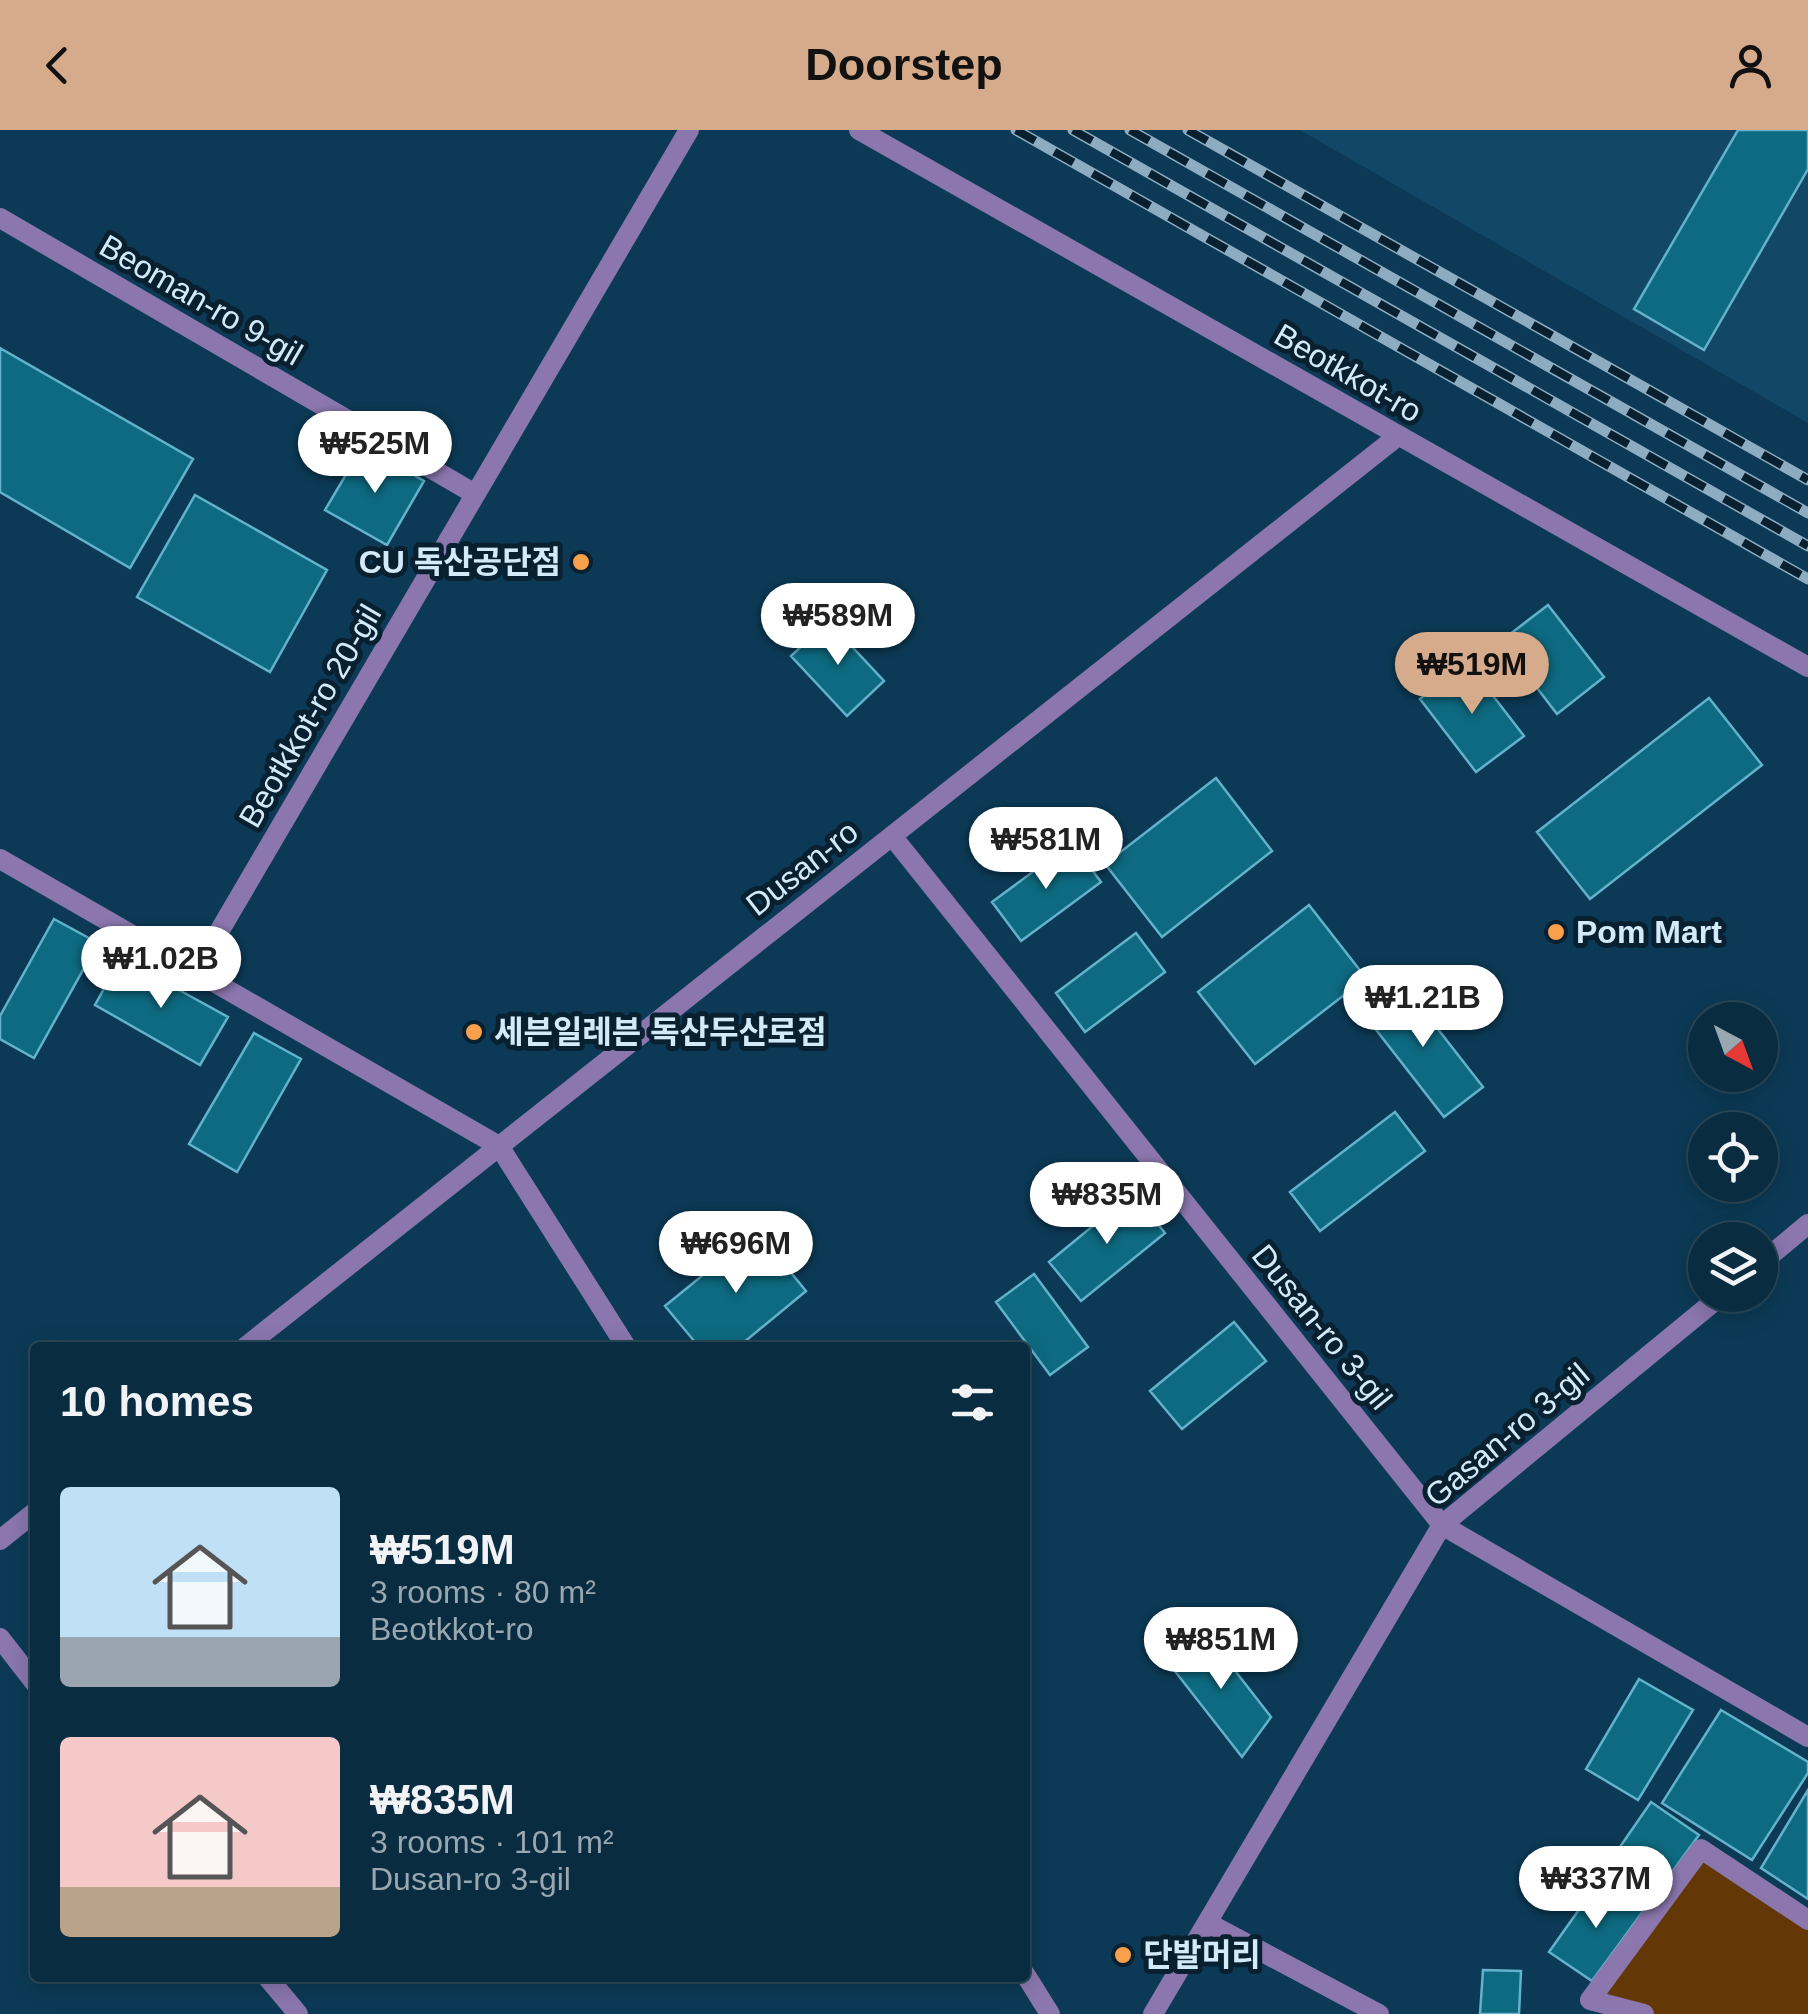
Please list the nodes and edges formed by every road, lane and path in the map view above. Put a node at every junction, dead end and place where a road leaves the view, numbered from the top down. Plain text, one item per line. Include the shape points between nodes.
1 (689, 130) edge
2 (859, 130) edge
3 (0, 218) edge
4 (1398, 436) junction
5 (475, 494) junction
6 (1808, 668) edge
7 (892, 836) junction
8 (0, 859) edge
9 (196, 971) junction
10 (499, 1146) junction
11 (1808, 1224) edge
12 (1778, 1249) edge
13 (1701, 1312) edge
14 (252, 1342) edge
15 (623, 1342) edge
16 (30, 1516) edge
17 (1442, 1526) junction
18 (0, 1540) edge
19 (0, 1638) edge
20 (30, 1677) edge
21 (1808, 1737) edge
22 (1808, 1920) edge
23 (1208, 1923) junction
24 (271, 1982) edge
25 (1030, 1982) edge
26 (298, 2014) edge
27 (1050, 2014) edge
28 (1153, 2014) edge
29 (1379, 2014) edge
30 (1644, 2014) edge

1 - 5 street, Beotkkot-ro 20-gil
2 - 4 street, Beotkkot-ro
3 - 5 street, Beoman-ro 9-gil
4 - 6 street, Beotkkot-ro
4 - 7 street, Dusan-ro
5 - 9 street, Beotkkot-ro 20-gil
7 - 10 street, Dusan-ro
7 - 17 street, Dusan-ro 3-gil
8 - 9 street
9 - 10 street
10 - 14 street, Dusan-ro
10 - 15 street
11 - 12 street
13 - 17 street, Gasan-ro 3-gil
16 - 18 street
17 - 21 street, Dusan-ro 3-gil
17 - 23 street, Gasan-ro 3-gil
19 - 20 street
22 - 30 street via 1700,1849 1590,2000
23 - 28 street, Gasan-ro 3-gil
23 - 29 street
24 - 26 street
25 - 27 street

